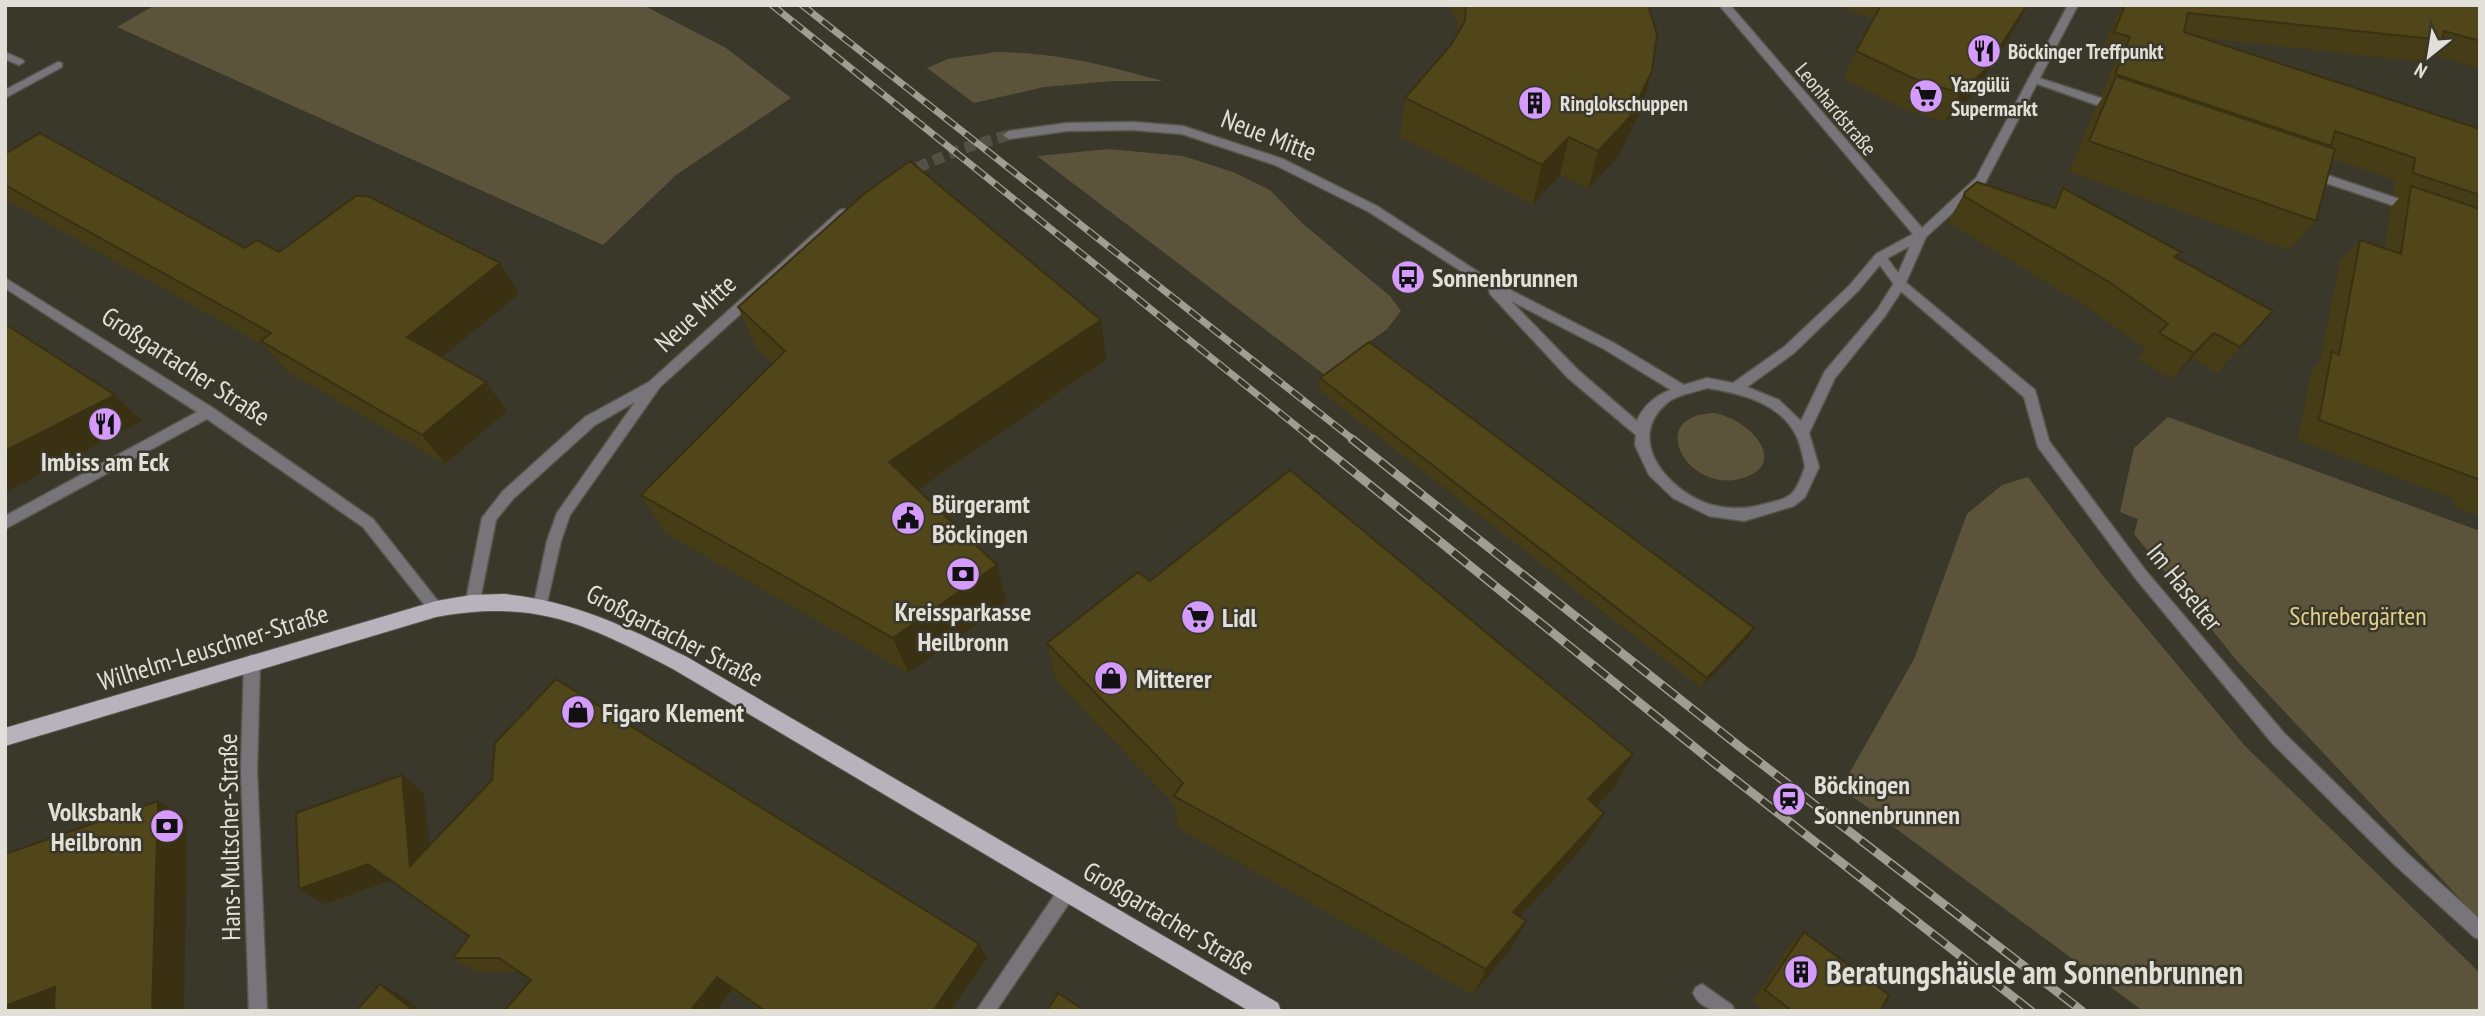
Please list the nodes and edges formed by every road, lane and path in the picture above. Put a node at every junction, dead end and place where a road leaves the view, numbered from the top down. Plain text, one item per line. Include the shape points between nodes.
1 (1724, 5) edge
2 (2073, 5) edge
3 (5, 55) edge
4 (19, 62) dead end
5 (58, 65) dead end
6 (2033, 79) junction
7 (5, 95) edge
8 (2125, 111) edge
9 (1009, 135) tunnel mouth
10 (2296, 169) edge
11 (852, 207) edge
12 (2427, 214) edge
13 (1920, 235) junction
14 (1880, 257) junction
15 (5, 282) edge
16 (1485, 282) junction
17 (1900, 284) junction
18 (655, 383) junction
19 (1737, 387) junction
20 (1679, 388) junction
21 (208, 412) junction
22 (1640, 431) junction
23 (1802, 433) junction
24 (5, 523) edge
25 (473, 600) junction
26 (541, 603) junction
27 (436, 608) junction
28 (252, 662) junction
29 (5, 737) edge
30 (1068, 890) junction
31 (2480, 931) edge
32 (1702, 993) dead end
33 (258, 1011) edge
34 (985, 1011) edge
35 (1270, 1011) edge
36 (1726, 1011) edge

1 - 13 street, Leonhardstraße
2 - 6 street
3 - 4 street
5 - 7 street
6 - 8 street
6 - 13 street via 1981,180
9 - 16 street, Neue Mitte via 1067,127 1183,130 1279,162 1327,184
10 - 12 street
11 - 18 street, Neue Mitte
13 - 14 street
13 - 17 street
14 - 17 street, Im Haselter
14 - 19 street via 1789,350
15 - 21 street, Großgartacher Straße
16 - 20 street, Neue Mitte
16 - 22 street, Neue Mitte via 1573,374
17 - 23 street via 1830,375
17 - 31 street, Im Haselter via 2030,394 2043,443 2150,585 2278,738
18 - 25 street, Neue Mitte via 590,421 508,495 489,518
18 - 26 street, Neue Mitte via 564,513
19 - 20 street via 1707,383
19 - 23 street via 1775,404
20 - 22 street via 1652,404
21 - 24 street
21 - 27 street, Großgartacher Straße via 368,523
22 - 23 street via 1648,465 1676,496 1719,514 1764,515 1798,497 1812,467
25 - 26 main road, Großgartacher Straße
25 - 27 main road, Großgartacher Straße
26 - 30 main road, Großgartacher Straße via 603,624 680,663
27 - 28 main road, Wilhelm-Leuschner-Straße
28 - 29 main road, Wilhelm-Leuschner-Straße
28 - 33 street, Hans-Multscher-Straße via 249,770
30 - 34 street
30 - 35 main road, Großgartacher Straße
32 - 36 street

